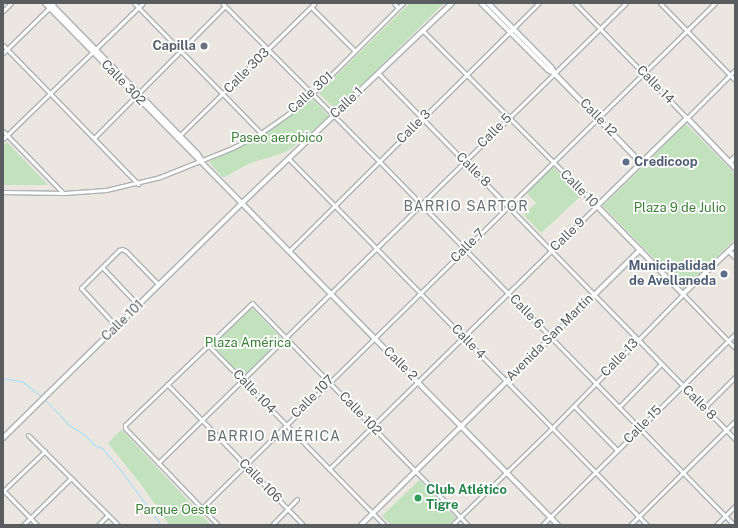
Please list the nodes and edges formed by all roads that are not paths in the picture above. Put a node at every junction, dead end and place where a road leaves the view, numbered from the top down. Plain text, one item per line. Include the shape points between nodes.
1 (11, 3) edge
2 (45, 3) edge
3 (134, 3) edge
4 (143, 3) edge
5 (222, 3) edge
6 (315, 3) edge
7 (394, 3) edge
8 (403, 3) edge
9 (452, 3) edge
10 (481, 3) edge
11 (488, 3) edge
12 (539, 3) edge
13 (575, 3) edge
14 (626, 3) edge
15 (660, 3) edge
16 (715, 3) edge
17 (52, 5) edge
18 (225, 6) junction
19 (311, 7) junction
20 (138, 8) junction
21 (398, 8) junction
22 (3, 11) edge
23 (600, 29) junction
24 (512, 30) junction
25 (423, 31) junction
26 (687, 31) junction
27 (3, 45) edge
28 (7, 49) junction
29 (180, 50) junction
30 (268, 50) junction
31 (94, 51) junction
32 (355, 51) junction
33 (3, 53) edge
34 (735, 70) edge
35 (379, 74) junction
36 (555, 74) junction
37 (643, 74) junction
38 (466, 75) junction
39 (730, 75) junction
40 (735, 80) edge
41 (51, 94) junction
42 (137, 94) junction
43 (223, 94) junction
44 (312, 94) junction
45 (334, 116) junction
46 (509, 118) junction
47 (598, 118) junction
48 (687, 118) junction
49 (423, 119) junction
50 (3, 131) edge
51 (261, 133) junction
52 (7, 135) junction
53 (178, 137) junction
54 (94, 138) junction
55 (3, 139) edge
56 (735, 157) edge
57 (289, 159) junction
58 (203, 162) junction
59 (380, 162) junction
60 (464, 162) junction
61 (553, 162) junction
62 (730, 162) junction
63 (641, 163) junction
64 (735, 168) edge
65 (138, 184) junction
66 (3, 192) edge
67 (63, 193) junction
68 (242, 203) junction
69 (422, 205) junction
70 (335, 206) junction
71 (508, 206) junction
72 (597, 206) junction
73 (735, 245) edge
74 (377, 249) junction
75 (465, 249) junction
76 (640, 250) junction
77 (289, 251) junction
78 (552, 251) junction
79 (729, 251) junction
80 (735, 257) edge
81 (102, 267) junction
82 (159, 285) junction
83 (420, 293) junction
84 (332, 294) junction
85 (508, 294) junction
86 (683, 294) junction
87 (594, 295) junction
88 (139, 306) junction
89 (117, 327) junction
90 (735, 334) edge
91 (286, 338) junction
92 (374, 338) junction
93 (464, 338) junction
94 (551, 338) junction
95 (638, 340) junction
96 (728, 341) junction
97 (208, 345) junction
98 (735, 348) edge
99 (661, 364) junction
100 (735, 377) edge
101 (243, 381) junction
102 (329, 382) junction
103 (418, 382) junction
104 (506, 382) junction
105 (596, 383) junction
106 (167, 384) junction
107 (683, 386) junction
108 (574, 406) junction
109 (618, 407) junction
110 (704, 408) junction
111 (202, 420) junction
112 (735, 421) edge
113 (285, 425) junction
114 (461, 426) junction
115 (373, 427) junction
116 (552, 428) junction
117 (639, 428) junction
118 (726, 430) junction
119 (28, 435) dead end
120 (3, 438) edge
121 (735, 439) edge
122 (617, 450) junction
123 (44, 451) junction
124 (158, 463) junction
125 (245, 465) junction
126 (329, 469) junction
127 (416, 471) junction
128 (506, 472) junction
129 (595, 472) junction
130 (683, 472) junction
131 (71, 478) junction
132 (3, 491) edge
133 (297, 499) dead end
134 (735, 506) edge
135 (202, 508) junction
136 (288, 509) junction
137 (372, 513) junction
138 (108, 515) junction
139 (638, 516) junction
140 (725, 516) junction
141 (461, 517) junction
142 (551, 517) junction
143 (30, 518) junction
144 (23, 525) edge
145 (37, 525) edge
146 (98, 525) edge
147 (118, 525) edge
148 (218, 525) edge
149 (272, 525) edge
150 (303, 525) edge
151 (361, 525) edge
152 (384, 525) edge
153 (452, 525) edge
154 (468, 525) edge
155 (542, 525) edge
156 (558, 525) edge
157 (630, 525) edge
158 (647, 525) edge
159 (716, 525) edge
160 (734, 525) edge

1 - 22 street
2 - 17 street, Calle 302
3 - 20 street
4 - 20 street
5 - 18 street, Calle 6
6 - 19 street, Calle 303
7 - 21 street
8 - 21 street, Calle 301
9 - 25 street, Calle 1
10 - 24 street, Calle 12
11 - 24 street, Calle 12
12 - 24 street, Calle 3
13 - 23 street, Calle 14
14 - 23 street, Calle 5
15 - 26 street
16 - 26 street, Calle 7
17 - 28 street
17 - 31 street, Calle 302
18 - 29 street
18 - 30 street, Calle 6
19 - 30 street, Calle 303
19 - 32 street
20 - 29 street
20 - 31 street
21 - 32 street, Calle 301
23 - 36 street, Calle 5
23 - 37 street, Calle 14
24 - 36 street, Calle 12 via 548,70
24 - 38 street, Calle 3
25 - 35 street, Calle 1
25 - 38 street, Calle 10
26 - 37 street, Calle 7
26 - 39 street
27 - 28 street
28 - 33 street
28 - 41 street
29 - 42 street
29 - 43 street
30 - 43 street, Calle 303
30 - 44 street, Calle 6
31 - 41 street
31 - 42 street, Calle 302
32 - 44 street, Calle 301
34 - 39 street, Calle 9
35 - 45 street, Calle 1
35 - 49 street, Calle 8
36 - 46 street, Calle 5
36 - 47 street, Calle 12
37 - 47 street, Calle 7
37 - 48 street, Calle 14
38 - 46 street, Calle 10
38 - 49 street, Calle 3
39 - 40 street
39 - 48 street, Calle 9
41 - 52 street
41 - 54 street
42 - 53 street, Calle 302
42 - 54 street
43 - 51 street
43 - 53 street, Calle 303
44 - 45 street, Calle 6
44 - 51 street, Calle 301
45 - 57 street, Calle 1
45 - 59 street, Calle 6
46 - 60 street, Calle 5
46 - 61 street, Calle 10
47 - 61 street, Calle 7
47 - 63 street, Calle 12
48 - 62 street, Calle 14
48 - 63 street, Calle 9
49 - 59 street, Calle 3
49 - 60 street, Calle 8
50 - 52 street
51 - 58 street, Calle 301
52 - 55 street
52 - 67 street
53 - 58 street, Calle 302 via 194,156
54 - 65 street
56 - 62 street
57 - 68 street, Calle 1
57 - 70 street, Calle 4
58 - 65 street, Calle 301
58 - 68 street, Calle 302
59 - 69 street, Calle 6
59 - 70 street, Calle 3
60 - 69 street, Calle 5
60 - 71 street, Calle 8
61 - 71 street, Calle 7
61 - 72 street, Calle 10
62 - 64 street, Calle 14
63 - 72 street, Calle 9
65 - 67 street, Calle 301 via 100,191
66 - 67 street, Calle 301
68 - 77 street, Calle 2
68 - 82 street, Calle 101
69 - 74 street, Calle 5
69 - 75 street, Calle 6
70 - 74 street, Calle 4
70 - 77 street, Calle 3
71 - 75 street, Calle 7
71 - 78 street, Calle 8
72 - 76 street, Calle 10
72 - 78 street, Calle 9
73 - 79 street, Calle 13
74 - 83 street, Calle 4
74 - 84 street, Calle 5
75 - 83 street, Calle 7
75 - 85 street, Calle 6
76 - 86 street, Calle 10
76 - 87 street, Avenida San Martín
77 - 84 street, Calle 2
78 - 85 street, Calle 9
78 - 87 street, Calle 8
79 - 80 street
79 - 86 street, Calle 13
81 - 82 street via 122,249
81 - 88 street
81 - 89 street via 81,288
82 - 88 street, Calle 101
83 - 92 street, Calle 7
83 - 93 street, Calle 4
84 - 91 street, Calle 5
84 - 92 street, Calle 2
85 - 93 street, Calle 9
85 - 94 street, Calle 6
86 - 95 street, Calle 13
86 - 96 street, Calle 10
87 - 94 street, Avenida San Martín
87 - 95 street, Calle 8
88 - 89 street, Calle 101
89 - 120 street, Calle 101
90 - 96 street, Calle 15
91 - 97 street, Calle 102 via 252,303
91 - 101 street, Calle 5
91 - 102 street, Calle 102
92 - 102 street, Calle 107
92 - 103 street, Calle 2
93 - 103 street, Calle 9
93 - 104 street, Calle 4
94 - 104 street, Avenida San Martín
94 - 105 street, Calle 6
95 - 99 street, Calle 8
95 - 105 street, Calle 13
96 - 98 street, Calle 10
96 - 107 street, Calle 15
97 - 101 street, Calle 104
97 - 106 street
99 - 107 street, Calle 8
99 - 109 street
100 - 110 street
101 - 111 street, Calle 5
101 - 113 street, Calle 104
102 - 113 street, Calle 107
102 - 115 street, Calle 102
103 - 114 street, Calle 2
103 - 115 street, Calle 9
104 - 114 street, Avenida San Martín
104 - 116 street, Calle 4
105 - 108 street, Calle 13
105 - 109 street, Calle 6
106 - 111 street, Calle 106
106 - 124 street via 125,425
107 - 110 street, Calle 8
107 - 117 street, Calle 15
108 - 116 street, Calle 13
108 - 122 street
109 - 117 street, Calle 6
110 - 118 street, Calle 8
111 - 124 street, Calle 5
111 - 125 street, Calle 106
112 - 118 street
113 - 125 street, Calle 107
113 - 126 street, Calle 104
114 - 127 street, Avenida San Martín
114 - 128 street, Calle 2
115 - 126 street, Calle 9
115 - 127 street, Calle 102
116 - 128 street, Calle 13
116 - 129 street, Calle 4
117 - 122 street, Calle 15
117 - 130 street, Calle 6
118 - 121 street, Calle 8
118 - 130 street
119 - 123 street
122 - 129 street, Calle 15
123 - 131 street
123 - 132 street
124 - 135 street
125 - 135 street, Calle 107
125 - 136 street, Calle 106
126 - 137 street, Calle 104
127 - 137 street, Avenida San Martín
127 - 141 street, Calle 102
128 - 141 street, Calle 13
128 - 142 street, Calle 2
129 - 139 street, Calle 4
129 - 142 street, Calle 15
130 - 139 street
130 - 140 street, Calle 6
131 - 138 street
131 - 143 street
132 - 143 street
133 - 136 street
134 - 140 street
135 - 148 street
136 - 149 street
136 - 150 street, Calle 106
137 - 151 street, Avenida San Martín
137 - 152 street, Calle 104
138 - 146 street
138 - 147 street
139 - 157 street
139 - 158 street, Calle 4
140 - 159 street
140 - 160 street, Calle 6
141 - 153 street, Calle 13
141 - 154 street, Calle 102
142 - 155 street, Calle 15
142 - 156 street, Calle 2
143 - 144 street
143 - 145 street

